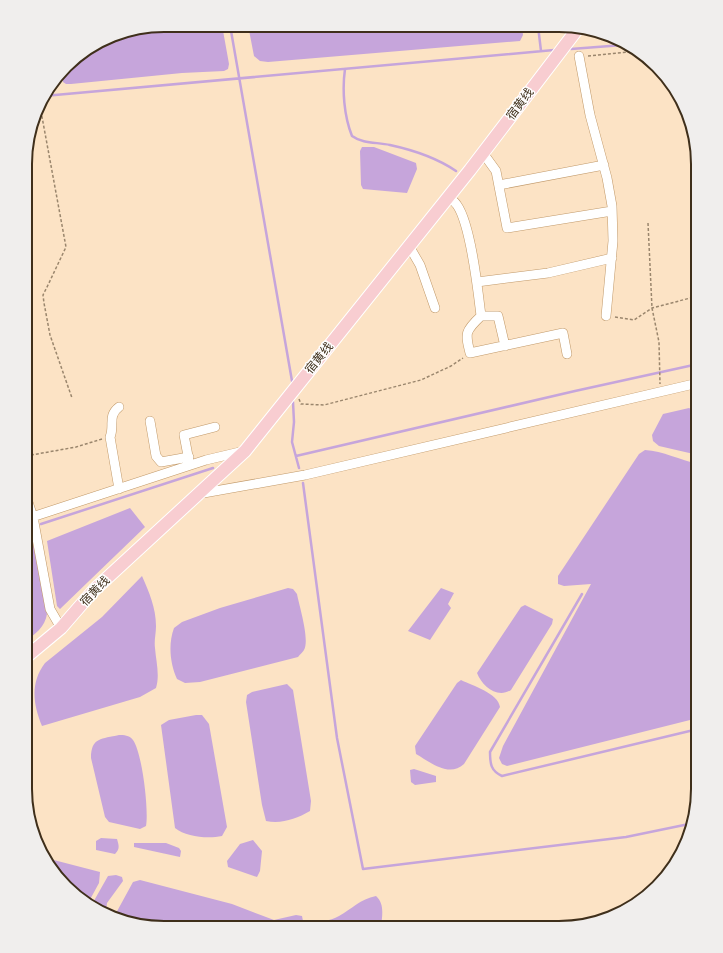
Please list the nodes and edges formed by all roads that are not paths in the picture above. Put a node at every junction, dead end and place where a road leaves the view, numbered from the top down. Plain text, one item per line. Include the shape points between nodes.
1 (574, 33) edge
2 (579, 56) road end
3 (483, 153) junction
4 (604, 165) junction
5 (499, 185) junction
6 (449, 197) junction
7 (612, 211) junction
8 (409, 246) junction
9 (612, 258) junction
10 (477, 282) junction
11 (435, 308) dead end
12 (481, 316) junction
13 (606, 316) road end
14 (505, 346) junction
15 (566, 354) dead end
16 (691, 385) edge
17 (119, 407) dead end
18 (150, 421) dead end
19 (215, 427) dead end
20 (244, 451) junction
21 (189, 461) junction
22 (119, 489) junction
23 (198, 494) junction
24 (32, 517) edge
25 (32, 531) edge
26 (61, 628) junction
27 (32, 652) edge

1 - 3 main road, 宿黄线
2 - 4 street via 590,115
3 - 5 street via 496,171
3 - 6 main road, 宿黄线
4 - 5 street
4 - 7 street
5 - 7 street via 507,228
6 - 8 main road, 宿黄线
6 - 10 street via 457,205 464,220
7 - 9 street
8 - 11 street via 420,265
8 - 20 main road, 宿黄线
9 - 10 street via 548,273
9 - 13 street
10 - 12 street
12 - 14 street via 498,316
12 - 14 street via 470,326 466,334 470,353
14 - 15 street via 563,333
16 - 23 street via 305,475
17 - 22 street via 111,418 113,430 110,437
18 - 21 street via 156,456 161,462
19 - 21 street via 184,435
20 - 21 street
20 - 23 main road, 宿黄线
21 - 22 street
22 - 24 street
23 - 26 main road, 宿黄线 via 94,590
25 - 26 street via 50,610
26 - 27 main road, 宿黄线

